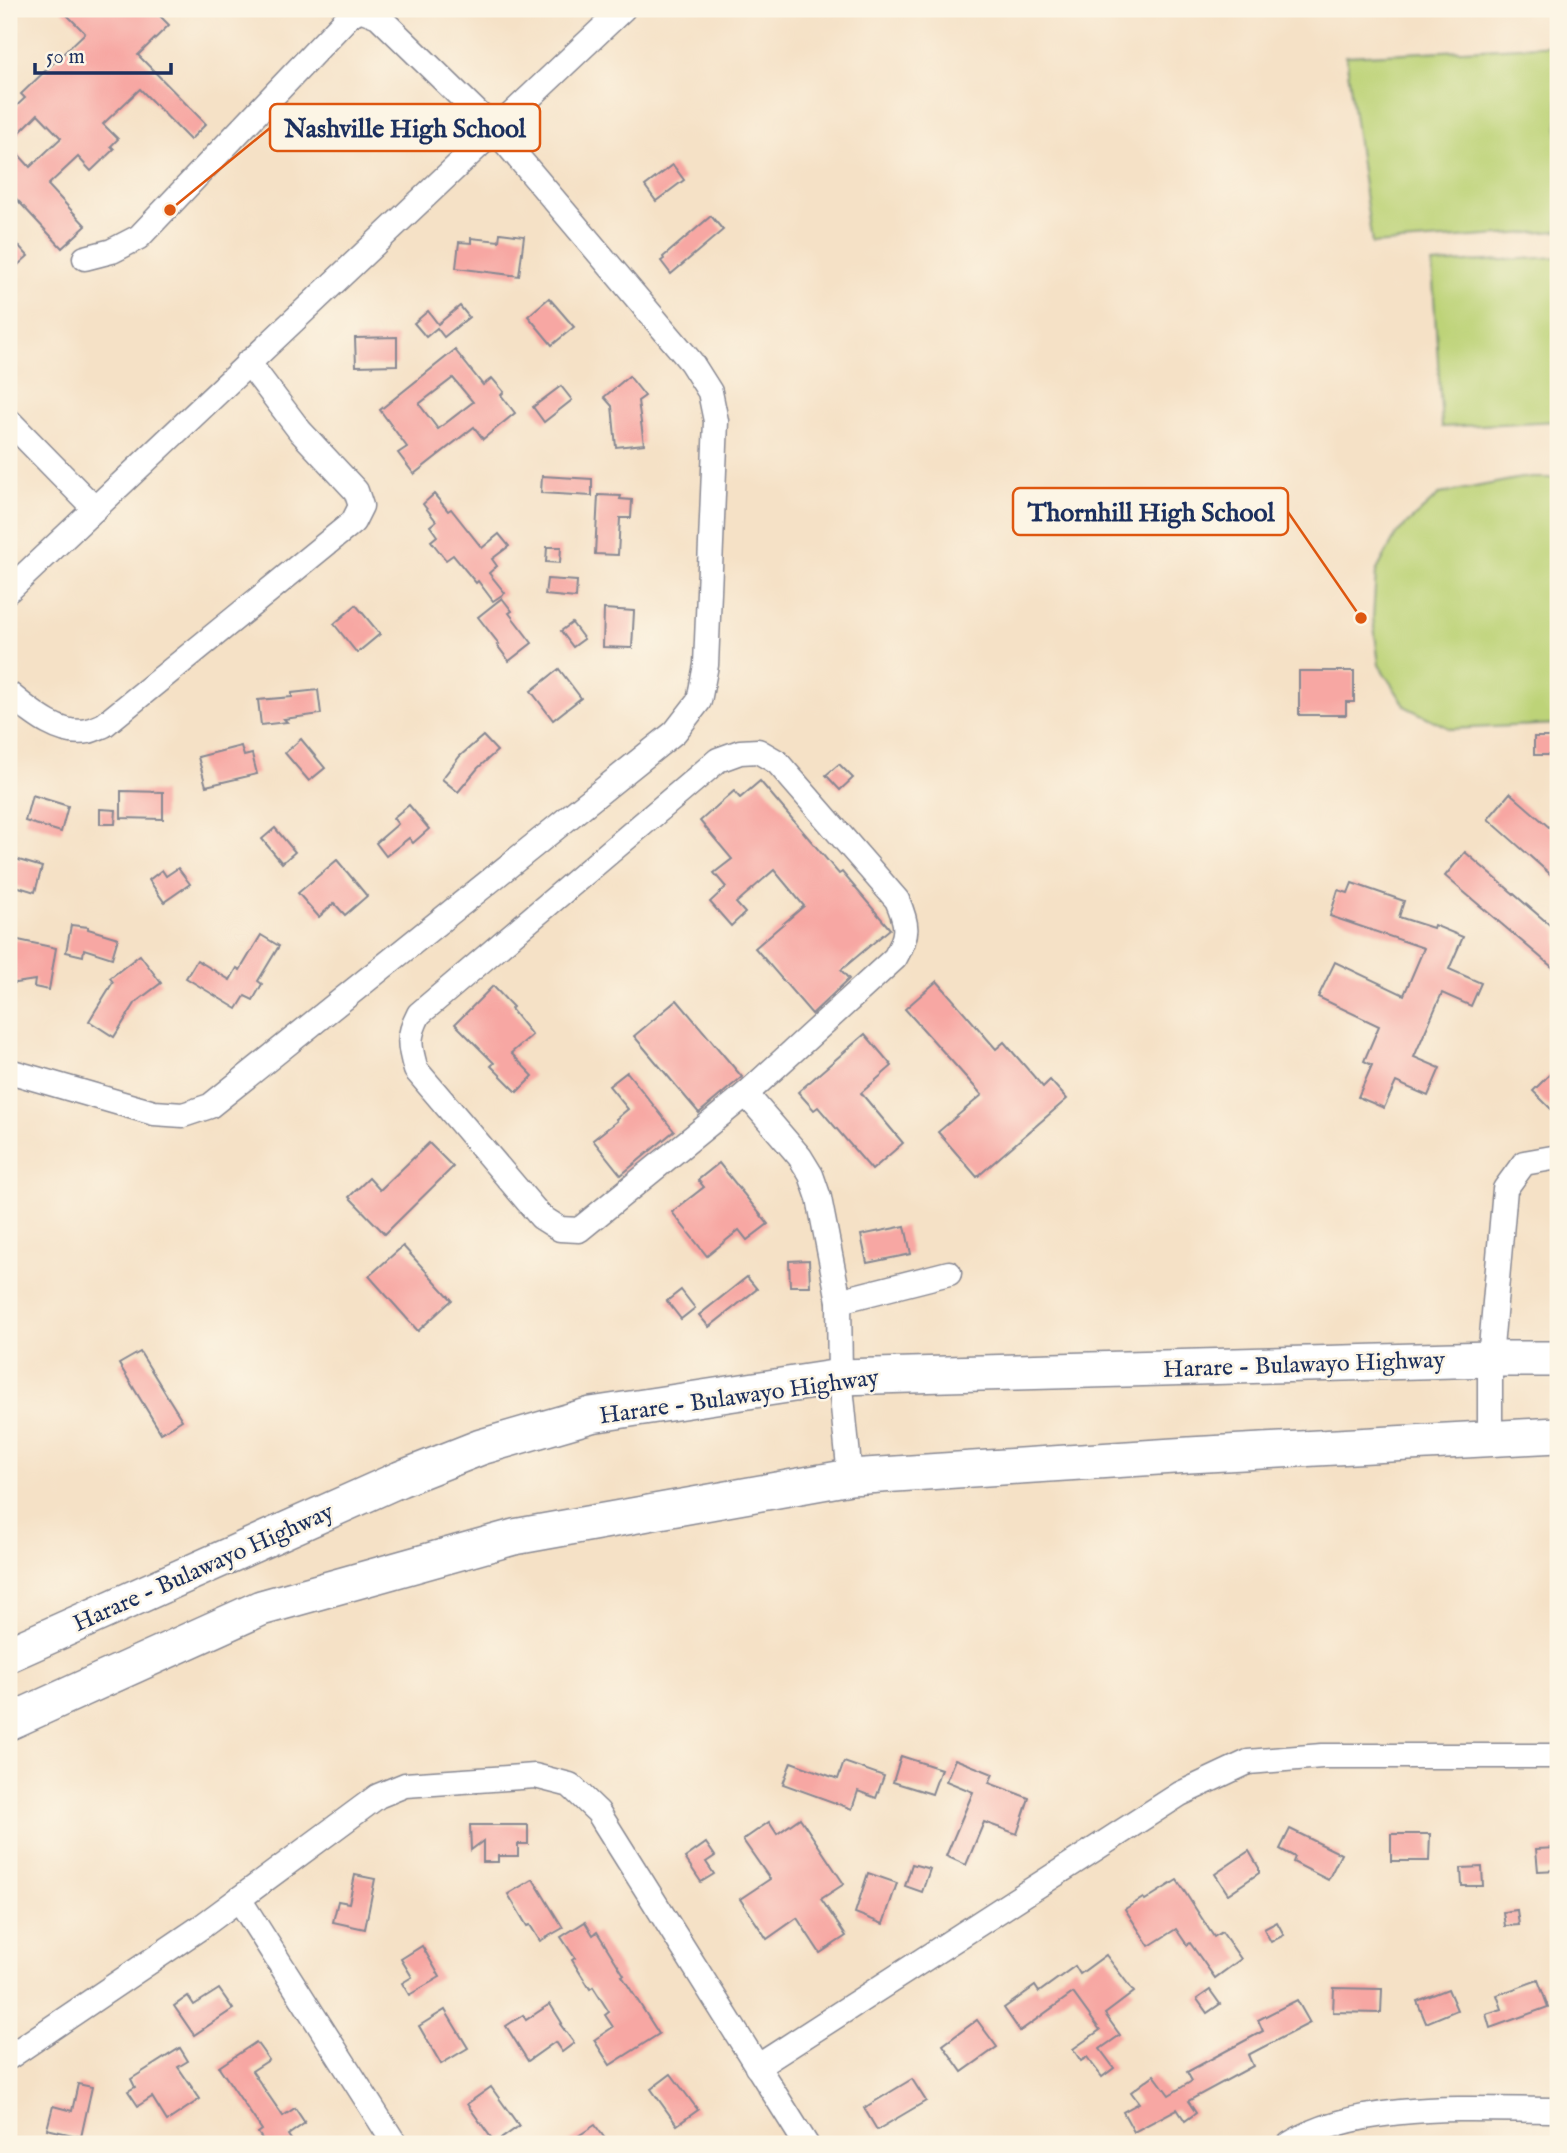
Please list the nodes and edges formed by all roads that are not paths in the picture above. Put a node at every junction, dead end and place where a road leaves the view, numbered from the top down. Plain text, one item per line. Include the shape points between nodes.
1 (623, 9) edge
2 (495, 130) junction
3 (85, 258) dead end
4 (248, 362) junction
5 (9, 421) edge
6 (95, 509) junction
7 (9, 590) edge
8 (9, 694) edge
9 (9, 1071) edge
10 (746, 1094) junction
11 (1558, 1157) edge
12 (949, 1273) dead end
13 (839, 1301) junction
14 (1490, 1359) junction
15 (1558, 1359) edge
16 (840, 1377) junction
17 (1558, 1435) edge
18 (1490, 1439) junction
19 (849, 1477) junction
20 (9, 1654) edge
21 (9, 1722) edge
22 (1558, 1756) edge
23 (239, 1899) junction
24 (9, 2057) edge
25 (757, 2067) junction
26 (1558, 2110) edge
27 (395, 2144) edge
28 (806, 2144) edge
29 (1290, 2144) edge

1 - 2 street
2 - 3 street via 378,16 360,9 139,236
2 - 4 street
2 - 9 street via 691,362 710,392 716,421 706,665 699,701 675,732 210,1105 183,1115 155,1113
4 - 6 street
4 - 8 street via 300,431 356,491 361,506 353,522 104,725 87,731 67,730
5 - 6 street
6 - 7 street
10 - 10 street via 895,958 905,941 906,919 897,900 776,762 758,751 718,760 419,1014 410,1031 409,1048 416,1070 541,1217 560,1229 579,1230
10 - 13 street via 811,1175
11 - 14 street via 1524,1163 1505,1189
12 - 13 street
13 - 16 street
14 - 15 highway, Harare - Bulawayo Highway
14 - 16 highway, Harare - Bulawayo Highway
14 - 18 street
16 - 19 street
16 - 20 highway, Harare - Bulawayo Highway via 591,1415 481,1447
17 - 18 highway
18 - 19 highway
19 - 21 highway via 514,1537 261,1608
22 - 25 street via 1322,1756 1248,1762 1180,1794
23 - 24 street
23 - 25 street via 378,1796 405,1785 535,1776 570,1784 598,1812
23 - 27 street
25 - 28 street
26 - 29 street via 1429,2109 1377,2115

